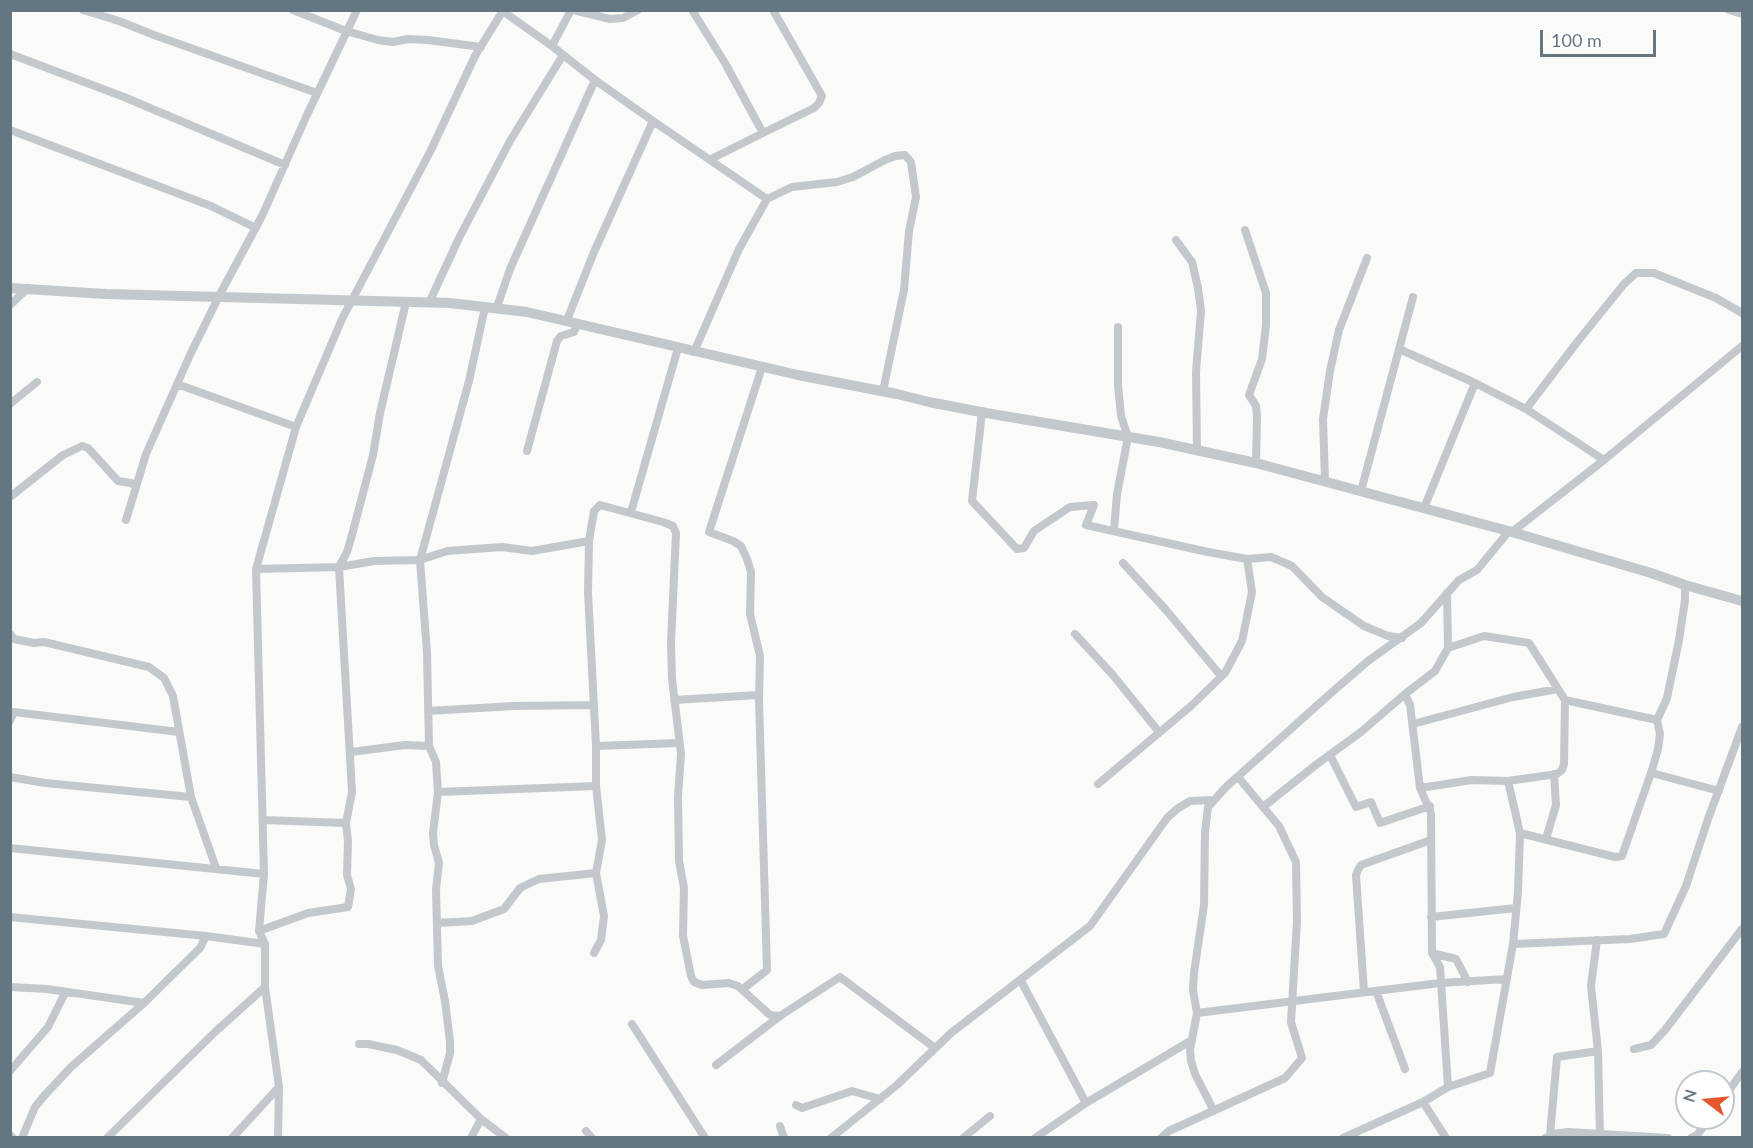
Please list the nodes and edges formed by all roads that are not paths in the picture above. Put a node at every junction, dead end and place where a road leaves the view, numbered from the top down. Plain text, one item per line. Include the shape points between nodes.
1 (83, 10) edge
2 (293, 10) edge
3 (357, 10) edge
4 (572, 10) edge
5 (638, 10) edge
6 (692, 10) edge
7 (773, 10) edge
8 (1730, 10) edge
9 (502, 11) edge
10 (1743, 14) edge
11 (346, 32) junction
12 (552, 46) junction
13 (480, 47) junction
14 (10, 54) edge
15 (563, 55) junction
16 (595, 80) junction
17 (317, 93) junction
18 (653, 121) junction
19 (10, 130) edge
20 (763, 133) junction
21 (711, 159) junction
22 (285, 165) junction
23 (766, 199) junction
24 (256, 228) junction
25 (1245, 231) dead end
26 (1176, 240) dead end
27 (1367, 258) dead end
28 (10, 288) edge
29 (28, 288) junction
30 (219, 296) junction
31 (1413, 297) dead end
32 (352, 300) junction
33 (406, 302) junction
34 (429, 303) junction
35 (10, 305) edge
36 (485, 307) junction
37 (497, 307) junction
38 (1743, 313) edge
39 (573, 322) junction
40 (1118, 327) dead end
41 (1743, 346) edge
42 (678, 348) junction
43 (1399, 349) junction
44 (694, 352) junction
45 (762, 367) junction
46 (37, 382) dead end
47 (1475, 383) junction
48 (177, 384) junction
49 (883, 391) junction
50 (10, 404) edge
51 (1526, 409) junction
52 (982, 412) junction
53 (296, 427) junction
54 (1128, 437) junction
55 (1197, 450) junction
56 (527, 451) dead end
57 (1604, 460) junction
58 (1256, 463) junction
59 (1326, 481) junction
60 (136, 487) junction
61 (1361, 491) junction
62 (10, 496) edge
63 (1424, 508) junction
64 (631, 512) junction
65 (126, 520) dead end
66 (1114, 530) junction
67 (1511, 531) junction
68 (589, 541) junction
69 (1246, 559) junction
70 (420, 560) junction
71 (1123, 563) dead end
72 (339, 567) junction
73 (256, 569) junction
74 (1685, 585) junction
75 (1447, 593) junction
76 (1743, 601) edge
77 (10, 634) edge
78 (1075, 634) dead end
79 (1402, 638) junction
80 (1448, 648) junction
81 (1221, 676) junction
82 (1558, 689) junction
83 (1405, 694) junction
84 (759, 695) junction
85 (674, 700) junction
86 (1565, 700) junction
87 (594, 705) junction
88 (428, 711) junction
89 (1657, 720) junction
90 (10, 722) edge
91 (1413, 724) junction
92 (1743, 727) edge
93 (179, 732) junction
94 (1159, 732) junction
95 (679, 743) junction
96 (429, 746) junction
97 (596, 746) junction
98 (351, 752) junction
99 (1330, 755) junction
100 (1652, 772) junction
101 (1554, 774) junction
102 (10, 777) edge
103 (1238, 777) junction
104 (1508, 781) junction
105 (1098, 784) dead end
106 (596, 786) junction
107 (1420, 788) junction
108 (1719, 791) junction
109 (438, 792) junction
110 (191, 797) junction
111 (1213, 800) junction
112 (1430, 806) junction
113 (1263, 807) junction
114 (263, 820) junction
115 (346, 823) junction
116 (1520, 833) junction
117 (1546, 839) junction
118 (1431, 840) junction
119 (10, 848) edge
120 (216, 868) junction
121 (597, 873) junction
122 (264, 874) junction
123 (1516, 908) junction
124 (10, 916) edge
125 (1431, 917) junction
126 (437, 923) junction
127 (1743, 929) edge
128 (259, 931) junction
129 (206, 936) junction
130 (1596, 940) junction
131 (265, 944) junction
132 (1513, 944) junction
133 (594, 953) dead end
134 (1432, 953) junction
135 (1507, 979) junction
136 (1020, 981) junction
137 (1468, 982) junction
138 (1440, 983) junction
139 (10, 987) edge
140 (266, 987) junction
141 (743, 989) junction
142 (1376, 991) junction
143 (1364, 992) junction
144 (65, 993) junction
145 (1291, 1001) junction
146 (144, 1003) junction
147 (1197, 1013) junction
148 (780, 1016) junction
149 (632, 1024) dead end
150 (1192, 1040) junction
151 (359, 1044) dead end
152 (935, 1048) junction
153 (1634, 1049) dead end
154 (1598, 1051) junction
155 (716, 1065) dead end
156 (1405, 1069) dead end
157 (10, 1071) edge
158 (442, 1083) junction
159 (279, 1087) junction
160 (1448, 1087) junction
161 (880, 1099) junction
162 (1423, 1102) junction
163 (1086, 1103) junction
164 (796, 1105) dead end
165 (1214, 1111) junction
166 (990, 1116) dead end
167 (481, 1119) junction
168 (780, 1126) dead end
169 (1600, 1135) edge
170 (1547, 1136) edge
171 (22, 1137) edge
172 (107, 1137) edge
173 (232, 1137) edge
174 (279, 1137) edge
175 (471, 1137) edge
176 (506, 1137) edge
177 (705, 1137) edge
178 (784, 1137) edge
179 (831, 1137) edge
180 (963, 1137) edge
181 (1035, 1137) edge
182 (1161, 1137) edge
183 (1342, 1137) edge
184 (1446, 1137) edge
185 (1668, 1137) edge

1 - 17 street
2 - 11 street
3 - 11 street
4 - 5 street via 610,19 623,18
4 - 12 street
6 - 20 street
7 - 20 street via 822,96 814,108
8 - 10 street
9 - 12 street
9 - 13 street
11 - 13 street via 393,42 428,40
11 - 17 street
12 - 15 street
13 - 32 street
14 - 22 street
15 - 16 street
15 - 34 street via 510,141
16 - 18 street
16 - 37 street via 510,269
17 - 22 street
18 - 21 street
18 - 39 street via 594,252
19 - 24 street via 211,206
20 - 21 street
21 - 23 street
22 - 24 street
23 - 44 street via 739,249
23 - 49 street via 792,188 837,182 895,156 905,155 911,162 916,197 904,290
24 - 30 street
25 - 58 street via 1266,293 1262,359 1249,395 1256,406
26 - 55 street via 1192,262 1201,311 1196,372
27 - 59 street via 1339,330 1330,371 1322,434
28 - 29 street
29 - 30 street
29 - 35 street
30 - 32 street
30 - 48 street
31 - 43 street
32 - 33 street
32 - 53 street
33 - 34 street
33 - 72 street via 373,455 347,552
34 - 36 street
36 - 37 street
36 - 70 street
37 - 39 street
38 - 51 street via 1654,273 1636,273
39 - 42 street
39 - 56 street via 574,332 557,341
40 - 54 street via 1118,385
41 - 57 street
42 - 44 street
42 - 64 street
43 - 47 street
43 - 61 street
44 - 45 street
45 - 49 street
45 - 84 street via 709,532 741,546 752,572 749,601 760,656
46 - 50 street
47 - 51 street
47 - 63 street
48 - 53 street
48 - 60 street
49 - 52 street
51 - 57 street
52 - 54 street
52 - 66 street via 972,501 1017,549 1024,548 1034,531 1070,507 1094,505 1086,525
53 - 73 street
54 - 55 street
54 - 66 street
55 - 58 street
57 - 67 street
58 - 59 street
59 - 61 street
60 - 62 street via 118,481 82,446 63,455
60 - 65 street
61 - 63 street
63 - 67 street
64 - 68 street via 597,507
64 - 85 street via 673,526 676,533 671,643
66 - 69 street
67 - 74 street
67 - 75 street via 1477,570 1459,580
68 - 70 street via 532,551 502,547 447,552
68 - 87 street
69 - 79 street via 1271,557 1292,566 1322,597 1364,626
69 - 81 street via 1252,591 1242,641
70 - 72 street
70 - 88 street
71 - 81 street
72 - 73 street
72 - 98 street
73 - 114 street
74 - 76 street
74 - 89 street via 1667,698
75 - 79 street
75 - 80 street
77 - 93 street via 14,639 44,642 149,667 164,678 174,696
78 - 94 street
79 - 103 street via 1368,661
80 - 82 street via 1484,636 1524,641 1532,646
80 - 83 street via 1435,671
81 - 94 street
82 - 86 street
82 - 91 street
83 - 91 street
83 - 99 street
84 - 85 street
84 - 141 street via 767,970
85 - 95 street
86 - 89 street
86 - 101 street via 1564,764
87 - 88 street
87 - 97 street
88 - 96 street
89 - 100 street via 1660,734
90 - 93 street via 14,712
91 - 107 street
92 - 108 street
93 - 110 street
94 - 105 street
95 - 97 street
95 - 141 street via 679,861 684,888 684,949 691,976 702,985 729,983
96 - 98 street
96 - 109 street via 436,762
97 - 106 street
98 - 115 street via 352,792
99 - 112 street via 1356,807 1371,802 1380,823
99 - 113 street
100 - 108 street
100 - 117 street via 1622,856
101 - 104 street
101 - 117 street via 1556,805
102 - 110 street
103 - 111 street
103 - 113 street
104 - 107 street via 1472,780
104 - 116 street
106 - 109 street
106 - 121 street via 602,840
107 - 112 street
108 - 130 street via 1686,886 1664,934
109 - 126 street via 433,833 439,863
110 - 120 street
111 - 136 street via 1190,801 1167,818 1090,926
111 - 147 street via 1206,816 1204,905 1194,973
112 - 118 street
113 - 145 street via 1279,826 1296,862 1297,921
114 - 115 street
114 - 122 street
115 - 128 street via 351,889 348,907 309,912
116 - 117 street
116 - 123 street
118 - 125 street
118 - 143 street via 1361,865 1358,870
119 - 120 street
120 - 122 street
121 - 126 street via 539,879 520,888 504,909 472,921
121 - 133 street via 604,916 601,940
122 - 128 street
123 - 125 street
123 - 132 street
124 - 129 street
125 - 134 street
126 - 158 street via 438,972 450,1042
127 - 153 street via 1665,1030 1651,1045
128 - 131 street
129 - 131 street
129 - 146 street via 200,948
130 - 132 street
130 - 154 street via 1591,986
131 - 140 street
132 - 135 street
134 - 137 street via 1456,959
134 - 138 street via 1440,967
135 - 137 street
135 - 160 street via 1490,1072
136 - 152 street
136 - 163 street
137 - 138 street
138 - 142 street
138 - 160 street
139 - 144 street
140 - 159 street
140 - 172 street
141 - 148 street via 770,1015
142 - 143 street
142 - 156 street
143 - 145 street
144 - 146 street
144 - 157 street via 48,1027
145 - 147 street
145 - 165 street via 1291,1022 1302,1058 1285,1078
146 - 171 street via 44,1096
147 - 150 street
148 - 152 street via 840,977
148 - 155 street
149 - 177 street
150 - 163 street
150 - 165 street via 1193,1067
151 - 158 street via 406,1053 421,1060
152 - 161 street
154 - 169 street
154 - 170 street via 1557,1057
158 - 167 street
159 - 173 street
159 - 174 street
160 - 162 street
161 - 164 street via 852,1091 802,1108
161 - 179 street
162 - 183 street
162 - 184 street
163 - 181 street
165 - 182 street
166 - 180 street
167 - 175 street
167 - 176 street
168 - 178 street
169 - 170 street via 1568,1132
169 - 185 street

